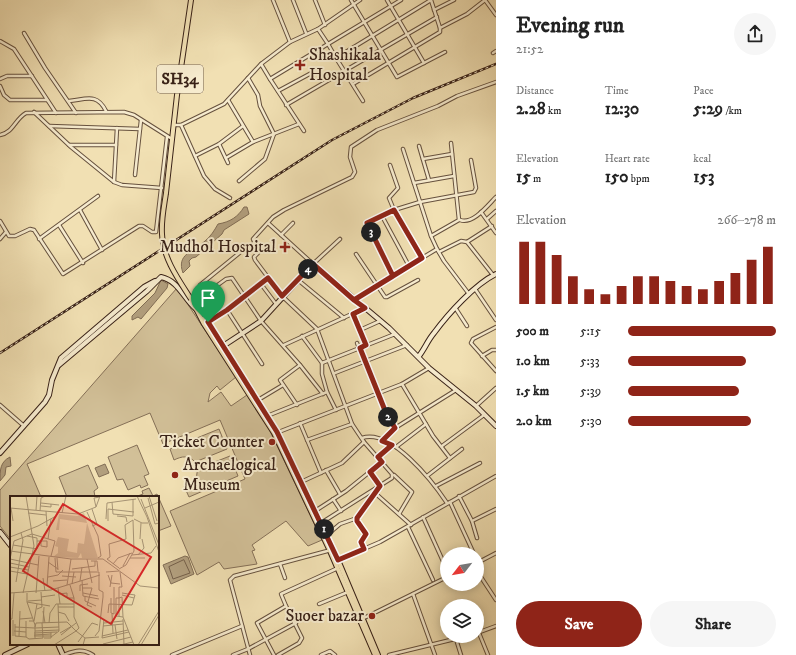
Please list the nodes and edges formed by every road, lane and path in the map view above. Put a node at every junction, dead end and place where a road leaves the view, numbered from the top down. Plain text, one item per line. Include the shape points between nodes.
1 (273, 0) edge
2 (293, 0) edge
3 (315, 0) edge
4 (352, 0) edge
5 (360, 0) edge
6 (387, 0) edge
7 (401, 0) edge
8 (454, 0) edge
9 (485, 0) edge
10 (191, 1) edge
11 (354, 4) junction
12 (391, 7) junction
13 (434, 10) junction
14 (496, 15) edge
15 (437, 17) junction
16 (399, 20) junction
17 (364, 22) junction
18 (325, 25) junction
19 (440, 28) junction
20 (318, 29) junction
21 (24, 33) dead end
22 (306, 33) junction
23 (407, 33) junction
24 (372, 36) junction
25 (0, 41) edge
26 (290, 42) junction
27 (328, 44) junction
28 (414, 46) junction
29 (380, 49) junction
30 (445, 52) dead end
31 (336, 58) junction
32 (388, 62) junction
33 (424, 63) junction
34 (261, 64) junction
35 (317, 70) dead end
36 (345, 71) junction
37 (32, 76) junction
38 (248, 78) junction
39 (0, 79) edge
40 (270, 79) junction
41 (496, 82) edge
42 (353, 84) junction
43 (0, 86) edge
44 (278, 91) junction
45 (47, 100) junction
46 (228, 100) junction
47 (363, 100) dead end
48 (69, 101) junction
49 (286, 105) junction
50 (106, 111) junction
51 (34, 112) junction
52 (56, 113) junction
53 (76, 113) junction
54 (141, 120) junction
55 (299, 124) junction
56 (174, 125) junction
57 (181, 125) junction
58 (48, 126) junction
59 (243, 126) junction
60 (117, 128) junction
61 (140, 129) junction
62 (304, 131) dead end
63 (274, 134) junction
64 (0, 135) edge
65 (167, 136) junction
66 (172, 140) junction
67 (254, 142) junction
68 (451, 143) dead end
69 (219, 144) junction
70 (69, 145) junction
71 (116, 145) junction
72 (419, 146) dead end
73 (403, 149) dead end
74 (452, 154) junction
75 (195, 156) junction
76 (226, 158) junction
77 (423, 159) junction
78 (471, 160) dead end
79 (228, 163) dead end
80 (390, 165) dead end
81 (136, 175) dead end
82 (454, 176) junction
83 (429, 180) junction
84 (239, 181) dead end
85 (114, 182) junction
86 (414, 183) junction
87 (162, 188) junction
88 (456, 194) junction
89 (98, 196) dead end
90 (496, 197) edge
91 (230, 198) dead end
92 (420, 202) junction
93 (80, 210) junction
94 (394, 210) junction
95 (496, 211) edge
96 (481, 212) junction
97 (382, 216) junction
98 (487, 219) junction
99 (459, 220) junction
100 (0, 221) edge
101 (268, 223) junction
102 (293, 223) dead end
103 (59, 225) junction
104 (492, 226) junction
105 (495, 230) edge
106 (6, 232) junction
107 (0, 235) edge
108 (281, 235) junction
109 (5, 236) junction
110 (9, 236) junction
111 (431, 236) junction
112 (0, 239) edge
113 (39, 239) junction
114 (340, 239) dead end
115 (468, 242) junction
116 (254, 243) junction
117 (437, 249) junction
118 (102, 250) junction
119 (439, 252) junction
120 (356, 254) dead end
121 (422, 258) junction
122 (83, 263) junction
123 (313, 264) junction
124 (409, 266) junction
125 (494, 274) edge
126 (393, 276) junction
127 (268, 278) junction
128 (298, 280) junction
129 (418, 280) dead end
130 (260, 284) junction
131 (377, 285) junction
132 (474, 288) junction
133 (469, 294) junction
134 (204, 295) junction
135 (245, 296) junction
136 (282, 296) junction
137 (354, 300) junction
138 (276, 304) junction
139 (365, 308) junction
140 (456, 309) junction
141 (227, 310) junction
142 (198, 311) junction
143 (353, 314) junction
144 (217, 316) junction
145 (344, 318) junction
146 (496, 320) edge
147 (261, 321) junction
148 (380, 321) junction
149 (206, 323) junction
150 (467, 326) dead end
151 (496, 327) edge
152 (317, 329) junction
153 (360, 330) junction
154 (242, 334) junction
155 (395, 334) junction
156 (303, 336) junction
157 (357, 343) dead end
158 (407, 344) junction
159 (284, 345) junction
160 (366, 345) junction
161 (223, 346) junction
162 (360, 348) junction
163 (496, 350) edge
164 (418, 356) junction
165 (482, 356) junction
166 (329, 360) junction
167 (366, 362) junction
168 (322, 363) junction
169 (262, 364) dead end
170 (300, 365) junction
171 (430, 368) junction
172 (496, 371) edge
173 (335, 373) junction
174 (402, 384) junction
175 (283, 385) junction
176 (496, 388) edge
177 (456, 389) junction
178 (327, 392) junction
179 (323, 394) junction
180 (378, 394) junction
181 (258, 400) junction
182 (0, 405) edge
183 (297, 405) junction
184 (346, 406) junction
185 (476, 406) junction
186 (336, 410) junction
187 (419, 412) junction
188 (484, 415) junction
189 (267, 416) junction
190 (300, 423) junction
191 (495, 423) edge
192 (352, 424) junction
193 (426, 424) junction
194 (24, 426) junction
195 (395, 428) junction
196 (276, 433) junction
197 (362, 438) junction
198 (307, 440) junction
199 (382, 441) junction
200 (364, 442) junction
201 (392, 445) junction
202 (442, 446) junction
203 (396, 447) junction
204 (462, 449) dead end
205 (0, 453) edge
206 (378, 457) junction
207 (450, 458) junction
208 (382, 462) junction
209 (480, 463) dead end
210 (326, 470) junction
211 (370, 472) junction
212 (321, 473) junction
213 (394, 475) dead end
214 (427, 476) junction
215 (496, 476) edge
216 (301, 482) junction
217 (380, 486) junction
218 (436, 486) junction
219 (375, 493) junction
220 (340, 494) junction
221 (459, 496) junction
222 (333, 499) junction
223 (448, 502) junction
224 (496, 509) edge
225 (315, 511) junction
226 (341, 511) junction
227 (399, 514) junction
228 (357, 518) junction
229 (422, 518) junction
230 (472, 521) junction
231 (321, 523) junction
232 (411, 525) junction
233 (408, 527) junction
234 (0, 532) edge
235 (326, 535) junction
236 (477, 538) dead end
237 (10, 545) edge
238 (470, 547) edge
239 (364, 549) junction
240 (332, 550) junction
241 (496, 553) edge
242 (440, 555) edge
243 (484, 559) edge
244 (338, 560) junction
245 (280, 564) junction
246 (338, 568) junction
247 (285, 578) dead end
248 (433, 580) dead end
249 (440, 580) edge
250 (484, 582) edge
251 (348, 592) junction
252 (413, 594) junction
253 (496, 600) edge
254 (319, 604) dead end
255 (286, 606) junction
256 (364, 618) junction
257 (296, 623) junction
258 (242, 626) junction
259 (496, 626) edge
260 (484, 631) edge
261 (266, 640) junction
262 (442, 643) edge
263 (457, 643) edge
264 (483, 643) edge
265 (26, 645) edge
266 (58, 645) edge
267 (432, 646) junction
268 (248, 650) junction
269 (5, 655) edge
270 (63, 655) edge
271 (93, 655) edge
272 (172, 655) edge
273 (233, 655) edge
274 (250, 655) edge
275 (274, 655) edge
276 (278, 655) edge
277 (321, 655) edge
278 (335, 655) edge
279 (374, 655) edge
280 (378, 655) edge
281 (389, 655) edge
282 (435, 655) edge
283 (461, 655) edge
284 (488, 655) edge

1 - 26 street
2 - 22 street
3 - 18 street
4 - 11 street
5 - 11 street
6 - 12 street
7 - 12 street
8 - 13 street
9 - 14 street
9 - 19 street via 468,14
10 - 56 main road, SH34
11 - 17 street
11 - 18 street
12 - 16 street
12 - 17 street
13 - 15 street
13 - 16 street via 431,0
15 - 19 street
15 - 23 street
16 - 23 street
16 - 24 street
17 - 24 street
17 - 27 street
18 - 20 street
19 - 28 street via 438,34
20 - 22 street
20 - 27 street
21 - 48 street
22 - 26 street
23 - 28 street
23 - 29 street
24 - 29 street
24 - 31 street
25 - 37 street via 14,49
26 - 34 street
27 - 31 street
27 - 40 street
28 - 32 street
28 - 33 street
29 - 32 street
29 - 36 street
30 - 33 street
31 - 36 street
32 - 33 street via 395,75 399,77
32 - 42 street
34 - 38 street
34 - 40 street
35 - 44 street
36 - 42 street
36 - 49 street
37 - 39 street via 6,76
37 - 45 street
38 - 46 street
38 - 63 street
40 - 44 street
41 - 101 street via 457,96 363,138 351,147 350,157 354,172 352,177 284,210
42 - 47 street
43 - 45 street via 10,100
44 - 49 street
45 - 52 street
46 - 57 street
46 - 59 street
48 - 50 street via 97,99 102,102
48 - 53 street
49 - 55 street
50 - 53 street
50 - 54 street via 124,112
51 - 52 street
51 - 58 street
51 - 64 street via 22,115 9,132
52 - 53 street
54 - 61 street
54 - 65 street
55 - 62 street
55 - 63 street
56 - 57 street
56 - 66 main road, SH34
57 - 75 street
58 - 60 street
58 - 70 street
59 - 67 street
59 - 69 street
60 - 61 street
60 - 71 street
61 - 81 street
63 - 67 street
63 - 84 street via 265,159
65 - 66 street
65 - 87 street
66 - 142 main road, SH34, bridge via 163,244 175,273
67 - 76 street
68 - 74 street
69 - 75 street
69 - 76 street
70 - 71 street
70 - 85 street
71 - 85 street
72 - 77 street
73 - 86 street
74 - 77 street
74 - 82 street
75 - 91 street via 209,184
76 - 79 street
77 - 83 street
78 - 88 street via 476,190 472,194
80 - 94 street via 398,188 389,196
82 - 83 street
82 - 88 street
83 - 86 street
85 - 87 street
86 - 92 street
87 - 118 street via 156,232 141,225
88 - 92 street
88 - 99 street
89 - 93 street
90 - 96 street
92 - 94 street
92 - 111 street
93 - 103 street
93 - 118 street
94 - 97 street
94 - 121 street
95 - 98 street
96 - 98 street
96 - 99 street via 466,222
97 - 124 street
97 - 126 street via 367,225
98 - 104 street
99 - 111 street
100 - 106 street
101 - 108 street
101 - 116 street via 253,239
102 - 108 street
103 - 113 street
103 - 122 street
104 - 105 street
104 - 115 street
106 - 109 street
106 - 110 street
107 - 109 street
108 - 123 street
109 - 110 street
109 - 112 street
110 - 113 street via 32,229
111 - 117 street
113 - 122 street via 63,274
114 - 123 street
115 - 119 street via 461,241
115 - 125 street
116 - 127 street via 259,252 254,259
116 - 134 street via 202,282 200,288
117 - 119 street
117 - 121 street
118 - 122 street
119 - 133 street
120 - 131 street
121 - 124 street
123 - 128 street
123 - 137 street
124 - 126 street
125 - 132 street
126 - 131 street
127 - 130 street
127 - 136 street
128 - 136 street
128 - 145 street
129 - 131 street via 387,298
130 - 135 street
130 - 138 street
131 - 137 street
132 - 133 street
132 - 146 street
133 - 140 street
134 - 135 street via 230,277
134 - 144 street
135 - 141 street
135 - 147 street
136 - 138 street
136 - 152 street
137 - 139 street
138 - 147 street
139 - 143 street
139 - 148 street
140 - 150 street
140 - 164 street via 434,332
141 - 144 street
141 - 154 street
142 - 149 main road, SH34
142 - 194 street via 175,283 162,276 144,287 62,358 52,380 49,395
143 - 145 street
143 - 153 street
144 - 149 street
145 - 152 street
147 - 154 street
147 - 159 street
148 - 153 street
148 - 155 street
149 - 161 main road, SH34
149 - 196 main road, SH34
151 - 165 street via 472,341
152 - 156 street
152 - 166 street
153 - 160 street
154 - 161 street
154 - 169 street
155 - 158 street
155 - 160 street
156 - 159 street
156 - 168 street
157 - 162 street
158 - 164 street
158 - 167 street
159 - 170 street
160 - 162 street
161 - 181 main road, SH34
162 - 166 street
162 - 167 street
163 - 165 street
164 - 171 street
165 - 172 street
166 - 168 street
166 - 173 street
167 - 173 street
167 - 180 street
168 - 178 street
170 - 175 street via 281,378
170 - 179 street
171 - 174 street
171 - 177 street
173 - 184 street
174 - 180 street
174 - 187 street
175 - 181 street
175 - 183 street
176 - 185 street
177 - 185 street
177 - 187 street
178 - 179 street
178 - 186 street
179 - 183 street
180 - 184 street
180 - 195 street
181 - 189 main road, SH34
182 - 194 street
183 - 189 street
184 - 186 street
184 - 192 street
185 - 188 street
186 - 190 street
187 - 193 street
187 - 195 street
188 - 191 street
188 - 202 street
189 - 196 main road, SH34
190 - 196 street
190 - 198 street
192 - 197 street
192 - 198 street
193 - 202 street
193 - 203 street
194 - 205 street
195 - 199 street
196 - 216 main road, SH34
196 - 240 main road, SH34
197 - 199 street via 371,436
197 - 200 street
198 - 212 street
199 - 201 street
200 - 206 street
200 - 210 street via 342,463
201 - 203 street
201 - 206 street
202 - 207 street
203 - 214 street
204 - 207 street
206 - 208 street
207 - 214 street
208 - 211 street
208 - 217 street via 393,476
209 - 218 street
210 - 212 street
210 - 220 street
211 - 217 street
211 - 220 street
212 - 216 street
213 - 227 street via 412,492
214 - 218 street
215 - 221 street
216 - 225 main road, SH34
217 - 219 street
217 - 226 street
218 - 223 street
219 - 227 street
219 - 228 street
220 - 222 street
221 - 223 street
221 - 230 street
222 - 225 street
222 - 226 street
223 - 229 street
223 - 238 street
224 - 230 street
225 - 231 main road, SH34
226 - 231 street
227 - 232 street
228 - 235 street via 340,524
228 - 239 street via 366,534 361,542
229 - 232 street
229 - 242 street
230 - 236 street
231 - 235 main road, SH34
232 - 233 street
233 - 239 street
233 - 248 street
234 - 237 street
235 - 240 main road, SH34
239 - 244 street
240 - 244 main road, SH34
240 - 245 street
240 - 246 main road, SH34
241 - 243 street
244 - 256 main road, SH34
245 - 247 street
245 - 258 street via 234,576 230,580
246 - 251 main road, SH34
246 - 255 street via 280,594
249 - 252 street
250 - 253 street
251 - 254 street
251 - 279 main road, SH34
252 - 256 street
252 - 267 street
255 - 257 street
255 - 261 street via 257,622
256 - 280 main road, SH34
257 - 261 street
257 - 276 street via 301,640
258 - 268 street
258 - 272 street
259 - 260 street
261 - 268 street
261 - 275 street
262 - 267 street
263 - 283 street
264 - 284 street
265 - 269 street
266 - 270 street
267 - 281 street
267 - 282 street
268 - 273 street
268 - 274 street
270 - 271 street via 78,650
277 - 278 street via 330,651

